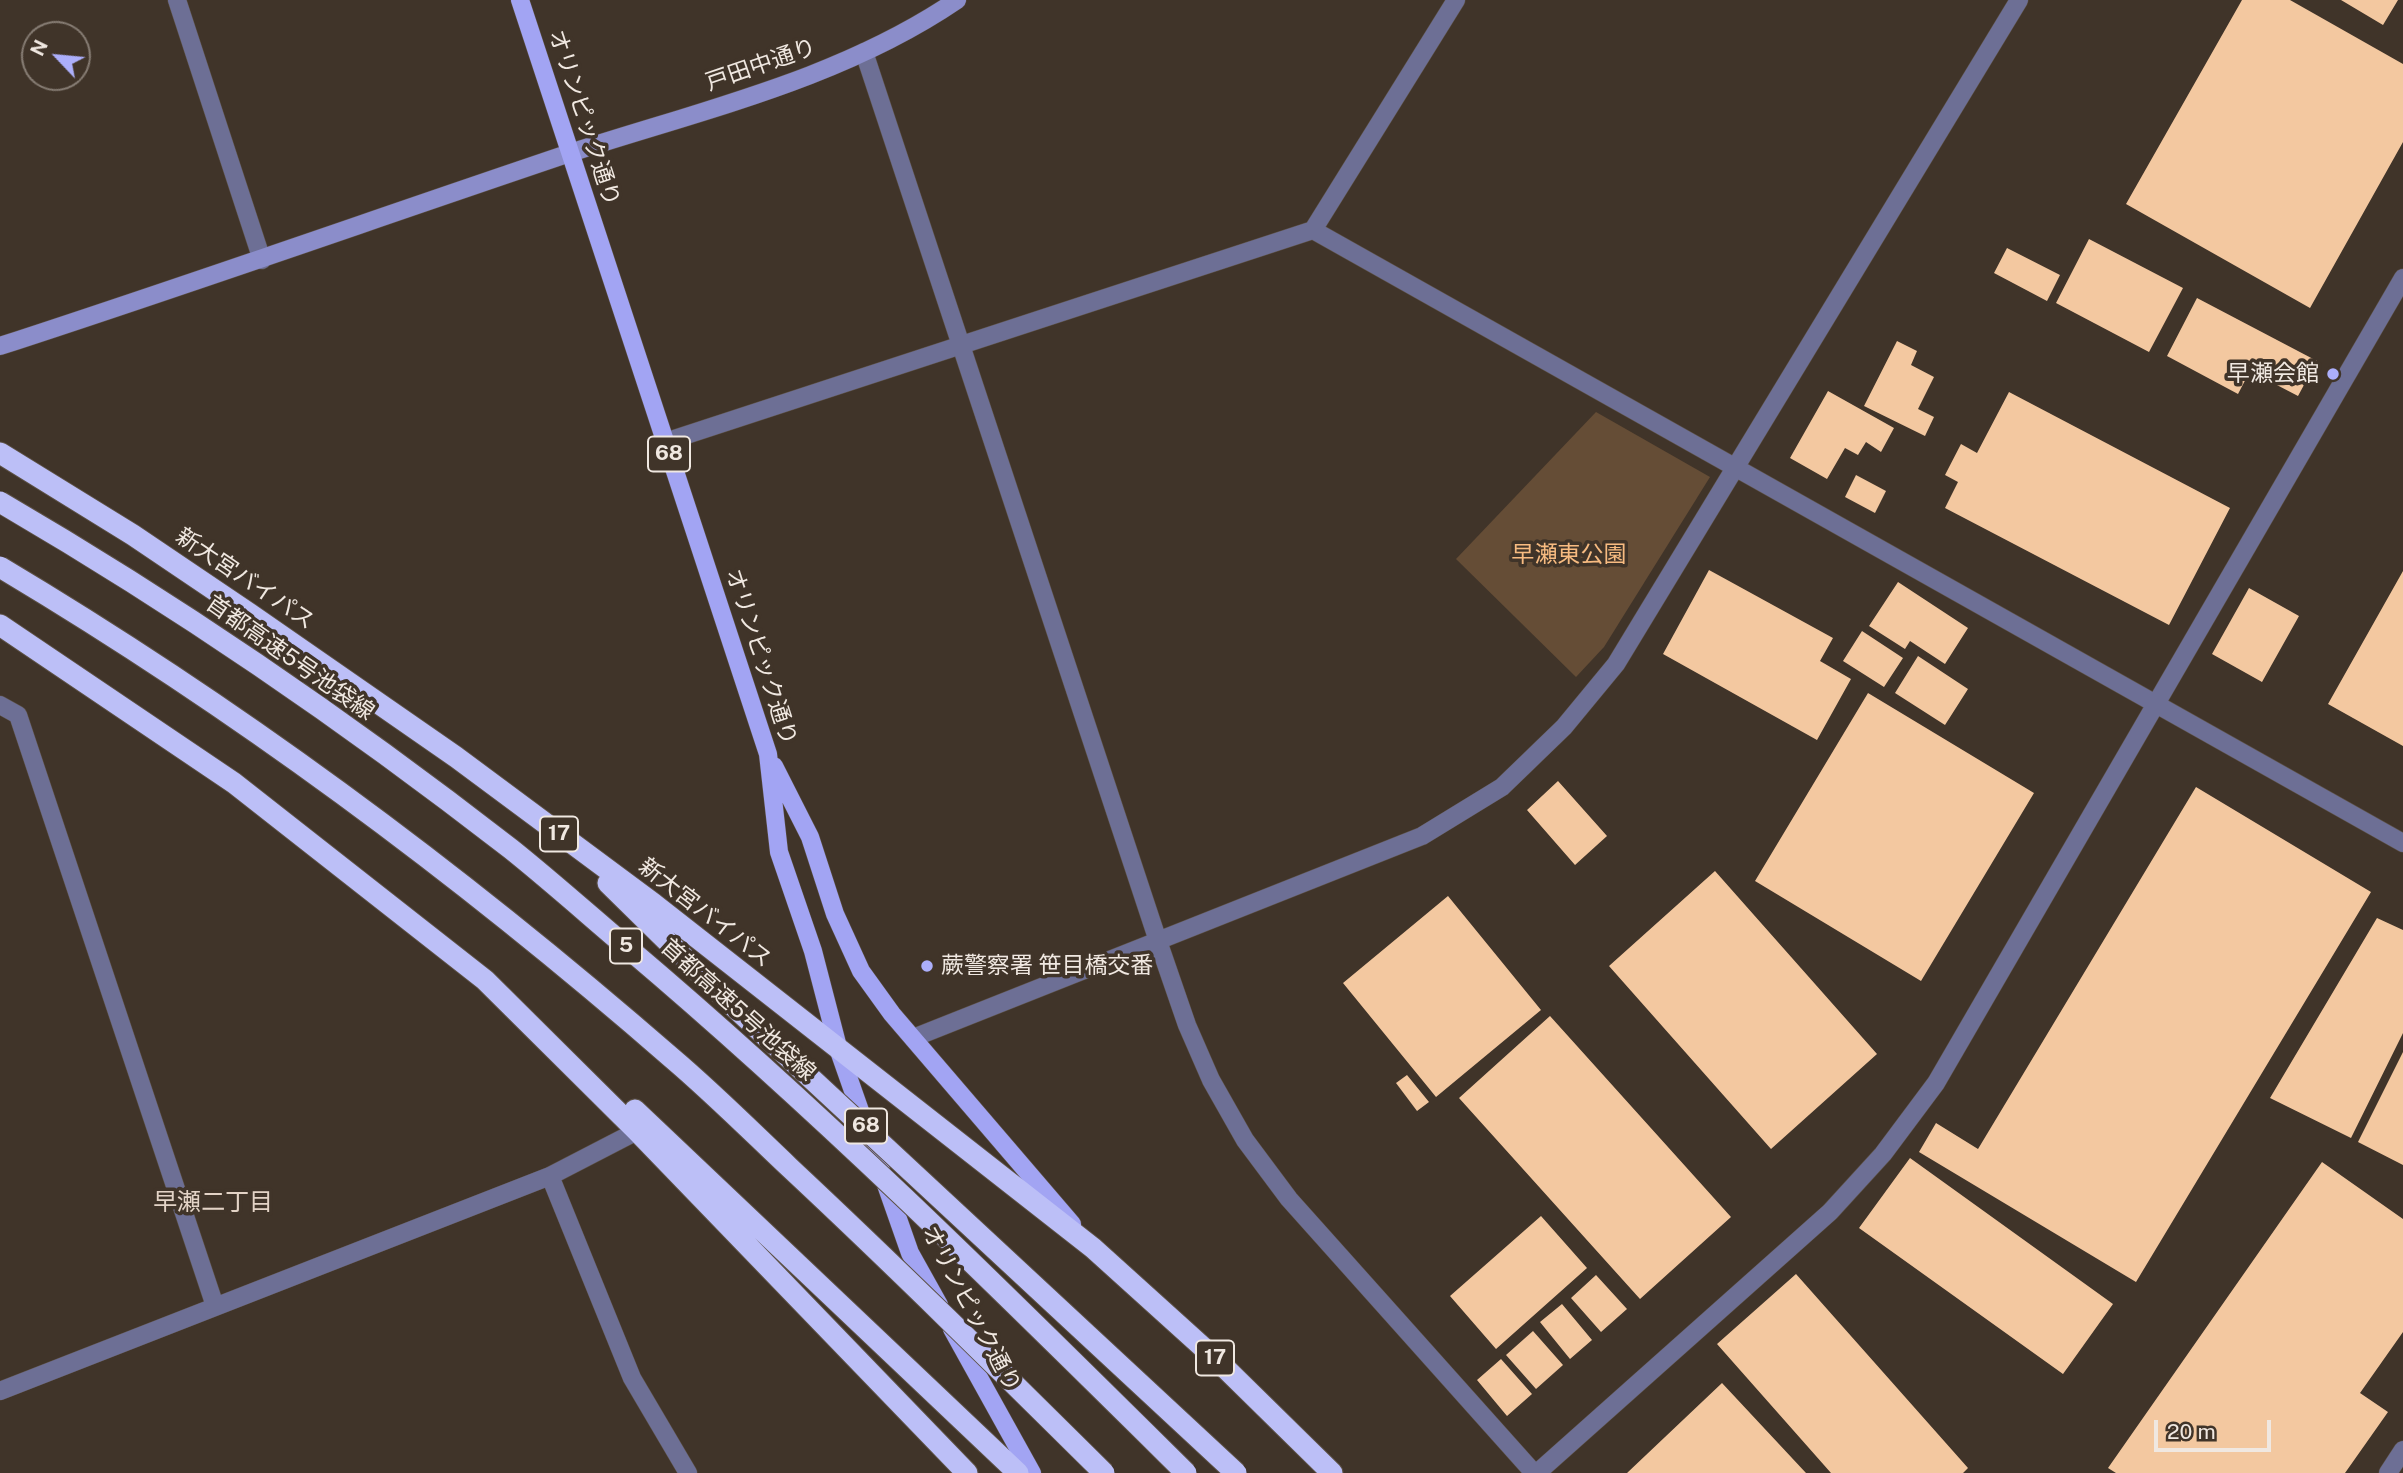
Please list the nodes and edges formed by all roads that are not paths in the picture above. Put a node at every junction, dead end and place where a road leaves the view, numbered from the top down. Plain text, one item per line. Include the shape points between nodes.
1 (177, 0) edge
2 (520, 0) edge
3 (957, 0) edge
4 (1456, 0) edge
5 (2018, 0) edge
6 (864, 52) junction
7 (571, 153) junction
8 (1313, 230) junction
9 (262, 260) junction
10 (2403, 278) edge
11 (960, 345) junction
12 (0, 346) edge
13 (665, 442) junction
14 (0, 453) edge
15 (1734, 468) junction
16 (0, 502) edge
17 (0, 567) edge
18 (0, 625) edge
19 (0, 705) edge
20 (2156, 705) junction
21 (768, 754) junction
22 (554, 830) junction
23 (2403, 843) edge
24 (1158, 941) junction
25 (913, 1038) junction
26 (839, 1051) junction
27 (643, 1126) junction
28 (550, 1176) junction
29 (1093, 1248) junction
30 (215, 1306) junction
31 (0, 1391) edge
32 (2403, 1450) edge
33 (688, 1473) edge
34 (967, 1473) edge
35 (1018, 1473) edge
36 (1032, 1473) edge
37 (1104, 1473) edge
38 (1186, 1473) edge
39 (1236, 1473) edge
40 (1332, 1473) edge
41 (1536, 1473) edge
42 (2388, 1473) edge

1 - 9 street
2 - 7 main road, オリンピック通り / 68
3 - 6 street, 戸田中通り
4 - 8 street
5 - 15 street
6 - 7 street, 戸田中通り via 808,77
6 - 11 street
7 - 9 street, 戸田中通り
7 - 13 main road, オリンピック通り / 68
8 - 11 street
8 - 15 street
9 - 12 street, 戸田中通り
10 - 20 street
11 - 13 street
11 - 24 street
13 - 21 main road, オリンピック通り / 68
14 - 22 highway, 新大宮バイパス / 17 via 250,614
15 - 20 street
15 - 24 street via 1616,664 1564,727 1502,787 1422,836
16 - 38 highway, 首都高速5号池袋線 / 5, bridge via 120,571 512,850 714,1021 928,1217
17 - 37 highway, 5, bridge via 285,750 482,898 676,1061 889,1261
18 - 27 highway via 234,782 485,981
19 - 30 street via 18,715
20 - 23 street
20 - 41 street via 1936,1083 1884,1154 1830,1212
21 - 25 main road, 68 via 810,837 835,914 861,971
21 - 26 main road, オリンピック通り / 68 via 779,852 813,951
22 - 26 highway, 新大宮バイパス / 17
22 - 39 highway, bridge via 731,1004
24 - 25 street
24 - 41 street via 1196,1047 1245,1140 1289,1199
25 - 29 main road, 68
26 - 29 highway, 新大宮バイパス / 17
26 - 36 main road, オリンピック通り / 68 via 910,1252
27 - 28 street
27 - 34 highway
27 - 35 highway
28 - 30 street
28 - 33 street via 632,1378
29 - 40 highway, 新大宮バイパス / 17
30 - 31 street
32 - 42 street

